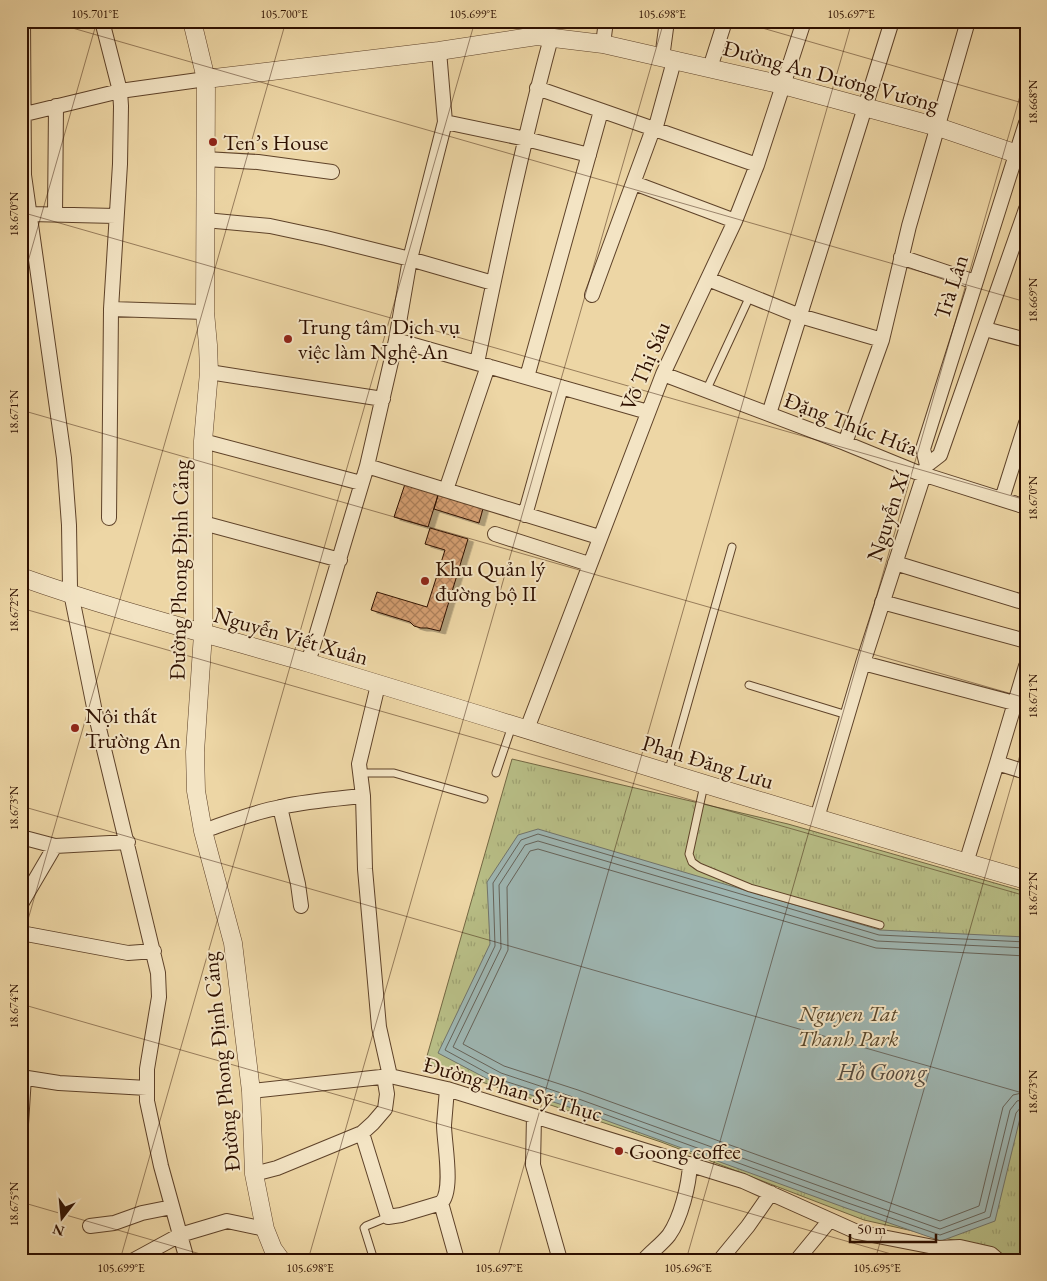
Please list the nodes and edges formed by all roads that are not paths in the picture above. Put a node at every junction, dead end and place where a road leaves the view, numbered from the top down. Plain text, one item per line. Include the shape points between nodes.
1 (23, 21) edge
2 (102, 21) edge
3 (192, 21) edge
4 (606, 21) edge
5 (668, 21) edge
6 (725, 21) edge
7 (804, 21) edge
8 (892, 21) edge
9 (968, 21) edge
10 (542, 32) edge
11 (603, 44) junction
12 (438, 51) junction
13 (668, 59) junction
14 (710, 68) junction
15 (206, 79) junction
16 (783, 85) junction
17 (537, 88) junction
18 (120, 91) junction
19 (56, 106) junction
20 (865, 107) junction
21 (602, 111) junction
22 (23, 114) edge
23 (445, 122) junction
24 (1026, 123) edge
25 (938, 127) junction
26 (654, 129) junction
27 (526, 139) junction
28 (589, 155) junction
29 (1021, 155) edge
30 (205, 159) junction
31 (757, 165) junction
32 (332, 172) dead end
33 (22, 175) edge
34 (634, 183) junction
35 (1026, 209) edge
36 (30, 214) junction
37 (54, 215) junction
38 (116, 216) junction
39 (205, 220) junction
40 (735, 222) junction
41 (1020, 245) edge
42 (901, 257) junction
43 (410, 259) junction
44 (708, 279) junction
45 (493, 282) junction
46 (975, 282) junction
47 (592, 295) dead end
48 (750, 296) junction
49 (111, 309) junction
50 (205, 312) junction
51 (800, 316) junction
52 (985, 329) junction
53 (396, 340) junction
54 (882, 340) junction
55 (1026, 340) edge
56 (482, 364) junction
57 (208, 372) junction
58 (663, 374) junction
59 (527, 377) junction
60 (561, 387) junction
61 (706, 391) junction
62 (383, 399) junction
63 (648, 412) junction
64 (769, 414) junction
65 (1026, 423) edge
66 (203, 441) junction
67 (845, 443) junction
68 (367, 466) junction
69 (926, 470) junction
70 (362, 483) junction
71 (446, 490) junction
72 (1002, 499) junction
73 (1026, 507) edge
74 (525, 514) junction
75 (109, 518) dead end
76 (203, 523) junction
77 (495, 534) dead end
78 (599, 538) junction
79 (732, 547) dead end
80 (340, 560) junction
81 (895, 563) junction
82 (589, 564) junction
83 (21, 577) edge
84 (72, 595) junction
85 (882, 602) junction
86 (1026, 603) edge
87 (203, 634) junction
88 (1026, 641) edge
89 (308, 663) junction
90 (863, 663) junction
91 (1026, 666) edge
92 (378, 685) junction
93 (749, 685) dead end
94 (1020, 705) edge
95 (847, 715) junction
96 (519, 728) junction
97 (997, 763) junction
98 (1026, 772) edge
99 (496, 773) dead end
100 (360, 774) junction
101 (668, 774) junction
102 (704, 785) junction
103 (362, 796) junction
104 (484, 798) dead end
105 (280, 807) junction
106 (817, 818) junction
107 (203, 831) junction
108 (21, 837) edge
109 (128, 842) junction
110 (55, 846) junction
111 (966, 863) junction
112 (1026, 880) edge
113 (21, 904) edge
114 (301, 906) dead end
115 (880, 925) dead end
116 (21, 933) edge
117 (154, 951) junction
118 (387, 1076) junction
119 (22, 1077) edge
120 (147, 1088) junction
121 (447, 1089) junction
122 (251, 1091) junction
123 (534, 1116) junction
124 (21, 1124) edge
125 (362, 1133) junction
126 (690, 1164) junction
127 (254, 1174) junction
128 (770, 1193) junction
129 (441, 1203) junction
130 (172, 1207) junction
131 (388, 1217) junction
132 (830, 1220) junction
133 (90, 1226) dead end
134 (265, 1229) junction
135 (180, 1235) junction
136 (134, 1260) edge
137 (187, 1260) edge
138 (281, 1260) edge
139 (374, 1260) edge
140 (457, 1260) edge
141 (560, 1260) edge
142 (644, 1260) edge
143 (720, 1260) edge
144 (797, 1260) edge
145 (998, 1260) edge

1 - 22 street
2 - 18 street
3 - 15 street, Đường Phong Định Cảng
4 - 11 street
5 - 13 street
6 - 14 street
7 - 16 street, Võ Thị Sáu
8 - 20 street
9 - 25 street
10 - 11 street, Đường An Dương Vương
10 - 12 street, Đường An Dương Vương
10 - 17 street
11 - 13 street, Đường An Dương Vương
12 - 15 street, Đường An Dương Vương
12 - 23 street
13 - 14 street, Đường An Dương Vương
13 - 26 street
14 - 16 street, Đường An Dương Vương
15 - 18 street
15 - 30 street, Đường Phong Định Cảng
16 - 20 street, Đường An Dương Vương
16 - 31 street, Võ Thị Sáu
17 - 21 street
17 - 27 street
18 - 19 street
18 - 38 street
19 - 22 street
19 - 37 street
20 - 25 street, Đường An Dương Vương
20 - 51 street
21 - 26 street
21 - 28 street
22 - 33 street
23 - 27 street
23 - 43 street
24 - 29 street, Trà Lân
25 - 29 street, Đường An Dương Vương
25 - 42 street
26 - 31 street
26 - 34 street
27 - 28 street
27 - 45 street
28 - 59 street
29 - 46 street, Trà Lân
30 - 32 street
30 - 39 street, Đường Phong Định Cảng
31 - 40 street, Võ Thị Sáu
33 - 36 street
34 - 40 street
34 - 47 street
35 - 41 street, Nguyễn Xí
36 - 37 street
36 - 84 street via 64,458
37 - 38 street
38 - 49 street
39 - 43 street via 270,226
39 - 50 street, Đường Phong Định Cảng
40 - 44 street, Võ Thị Sáu
41 - 52 street, Nguyễn Xí
42 - 46 street
42 - 54 street
43 - 45 street
43 - 53 street
44 - 48 street
44 - 58 street, Võ Thị Sáu
45 - 56 street
46 - 69 street, Trà Lân via 923,449
48 - 51 street
48 - 61 lane
49 - 50 street
49 - 75 street
50 - 57 street, Đường Phong Định Cảng
51 - 54 street
51 - 64 street
52 - 55 street
52 - 69 street, Nguyễn Xí via 940,455
53 - 56 street
53 - 62 street
54 - 67 street
56 - 59 street
56 - 71 street
57 - 62 street
57 - 66 street, Đường Phong Định Cảng
58 - 61 street, Đặng Thúc Hứa
58 - 63 street, Võ Thị Sáu
59 - 60 street
60 - 63 street
60 - 74 street
61 - 64 street, Đặng Thúc Hứa
62 - 68 street
63 - 78 street, Võ Thị Sáu
64 - 67 street, Đặng Thúc Hứa
65 - 72 street
66 - 70 street
66 - 76 street, Đường Phong Định Cảng
67 - 69 street, Đặng Thúc Hứa via 916,472
68 - 70 street
68 - 71 street
69 - 72 street, Đặng Thúc Hứa
69 - 81 street, Nguyễn Xí
70 - 80 street
71 - 74 street
72 - 73 street, Đặng Thúc Hứa
74 - 78 street
76 - 80 street
76 - 87 street, Đường Phong Định Cảng
77 - 82 street
78 - 82 street, Võ Thị Sáu
79 - 101 lane
80 - 89 street
81 - 85 street, Nguyễn Xí
81 - 86 street
82 - 96 street, Võ Thị Sáu
83 - 84 street, Nguyễn Viết Xuân
84 - 87 street, Nguyễn Viết Xuân
84 - 109 street via 94,712
85 - 88 street
85 - 90 street, Nguyễn Xí
87 - 89 street, Nguyễn Viết Xuân
87 - 107 street, Đường Phong Định Cảng via 195,752 196,791
89 - 92 street, Nguyễn Viết Xuân
90 - 94 street
90 - 95 street, Nguyễn Xí
91 - 94 street
92 - 96 street, Phan Đăng Lưu
92 - 100 street, Đường Phan Sỹ Thục
93 - 95 lane
94 - 97 street
95 - 106 street, Nguyễn Xí
96 - 99 lane
96 - 101 street, Phan Đăng Lưu
97 - 98 street
97 - 111 street
100 - 103 street, Đường Phan Sỹ Thục
100 - 104 lane via 394,774
101 - 102 street, Phan Đăng Lưu
102 - 106 street, Phan Đăng Lưu
102 - 115 lane via 689,854 692,862 750,888
103 - 105 street
103 - 118 street, Đường Phan Sỹ Thục via 378,1017
105 - 107 street
105 - 114 street
106 - 111 street, Phan Đăng Lưu
107 - 122 street, Đường Phong Định Cảng via 233,943
108 - 110 street
109 - 110 street
109 - 117 street
110 - 113 street
111 - 112 street, Phan Đăng Lưu
116 - 117 street via 128,953
117 - 120 street via 159,997
118 - 121 street, Đường Phan Sỹ Thục
118 - 122 street
118 - 125 street via 385,1109
119 - 120 street via 59,1083
119 - 124 street
120 - 130 street via 152,1130
121 - 123 street, Đường Phan Sỹ Thục
121 - 129 street via 444,1135 447,1183
122 - 127 street, Đường Phong Định Cảng
123 - 126 street, Đường Phan Sỹ Thục
123 - 141 street via 532,1165
125 - 127 street via 277,1168
125 - 131 street
126 - 128 street, Đường Phan Sỹ Thục via 743,1180
126 - 142 street via 681,1209 673,1228
127 - 134 street, Đường Phong Định Cảng
128 - 132 street, Đường Phan Sỹ Thục
128 - 143 street
129 - 131 street
129 - 140 street
130 - 133 street
130 - 135 street
131 - 139 lane via 364,1228
132 - 144 street
132 - 145 street, Đường Phan Sỹ Thục via 857,1232 939,1248 960,1246 991,1254
134 - 135 street via 228,1221
134 - 138 street, Đường Phong Định Cảng
135 - 136 street
135 - 137 street

